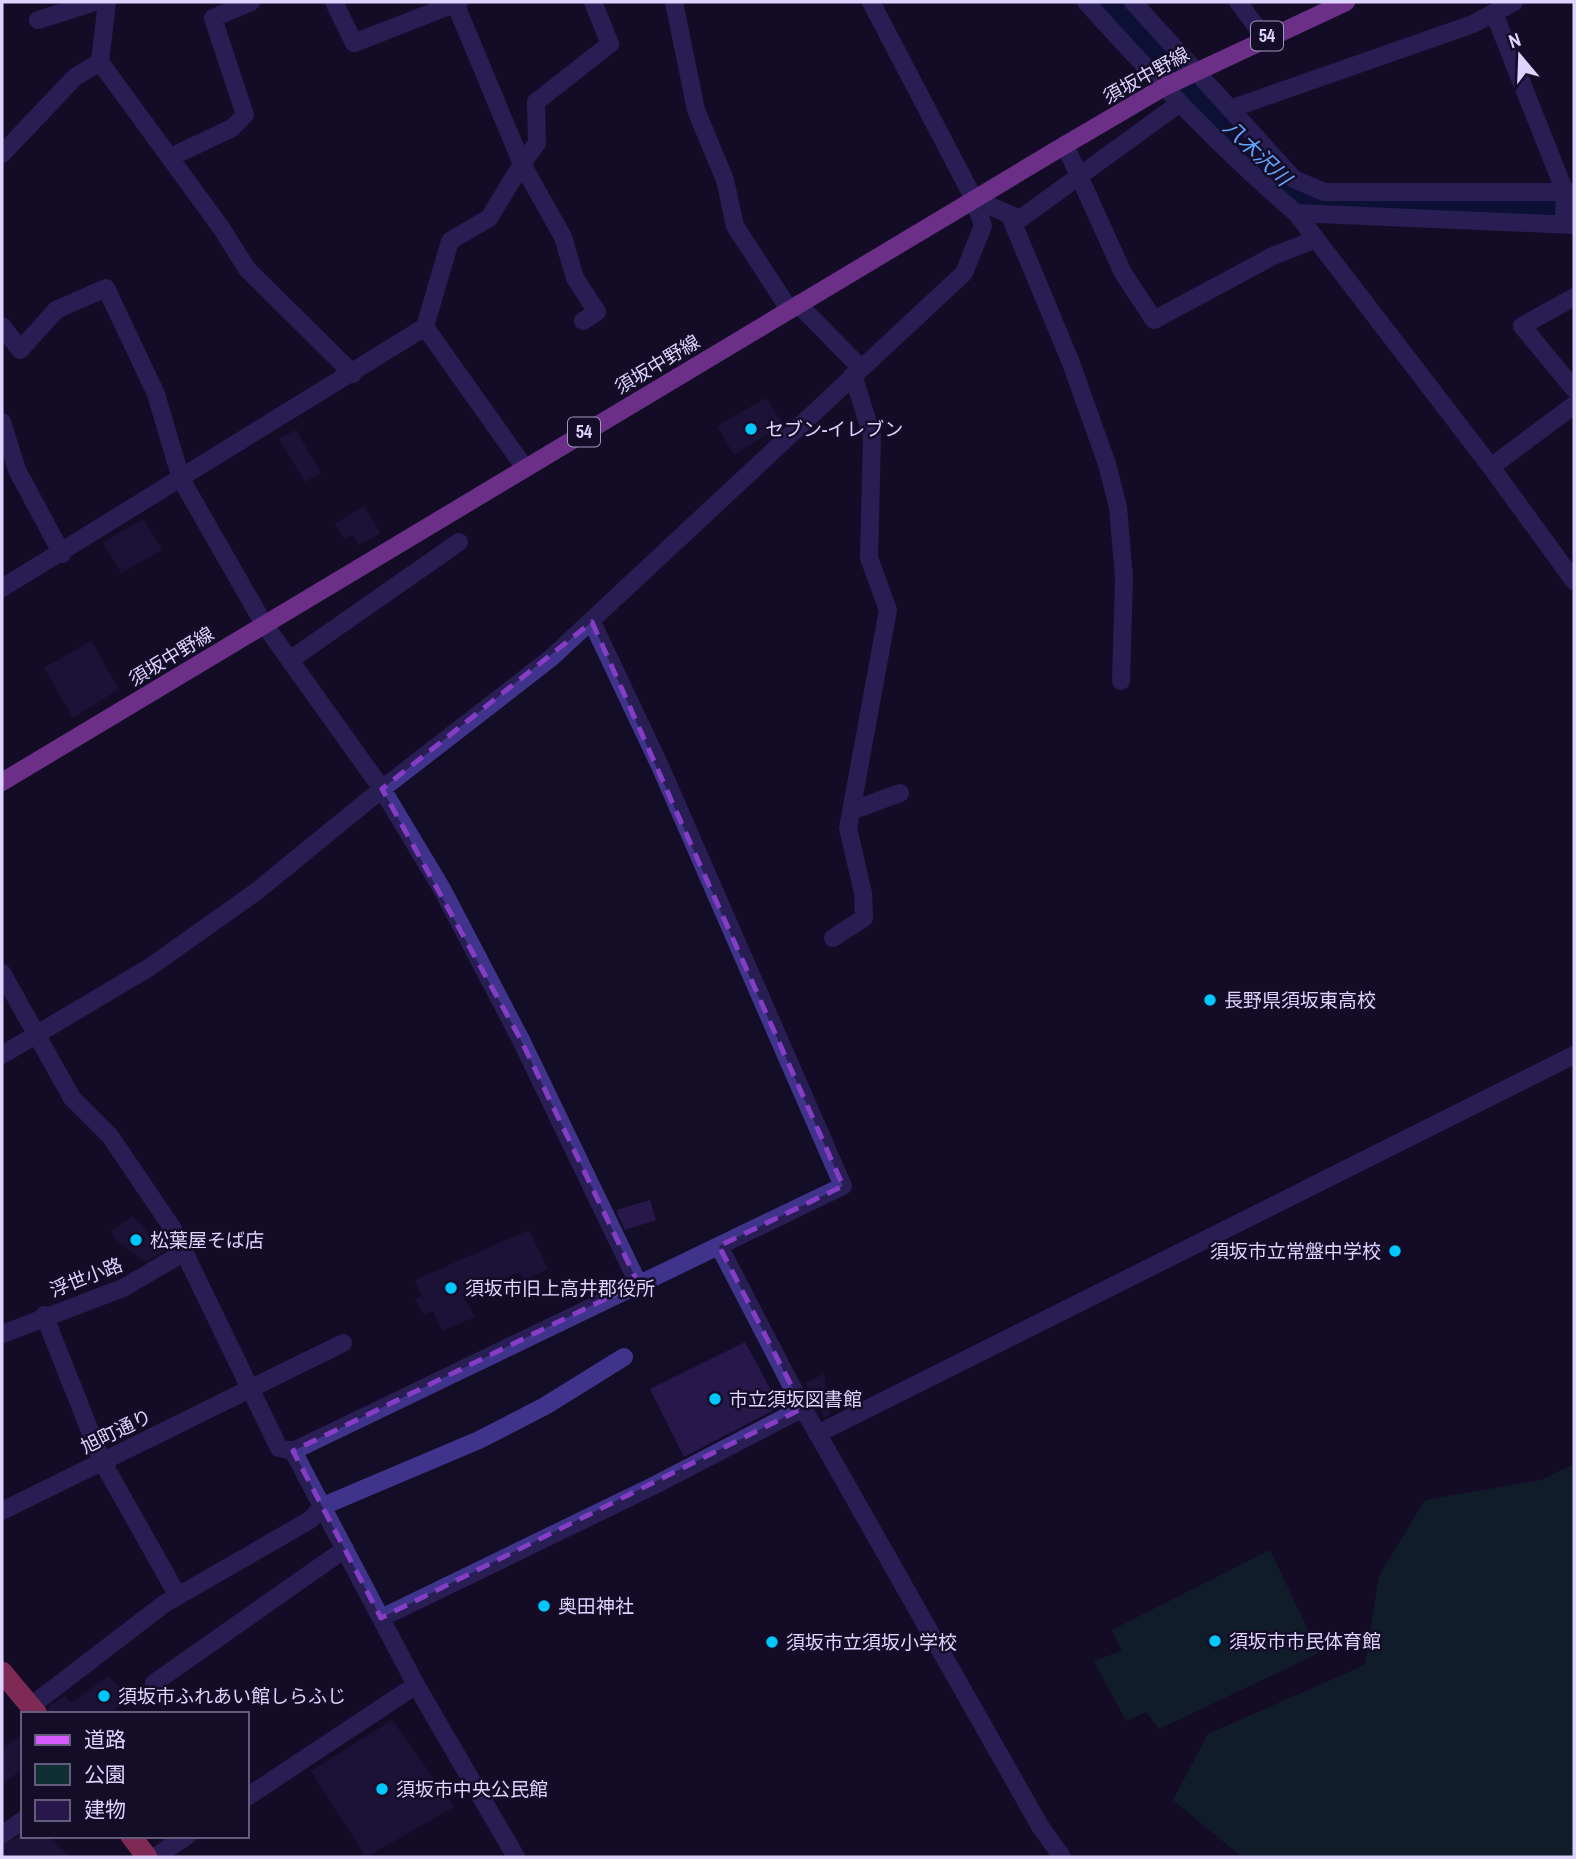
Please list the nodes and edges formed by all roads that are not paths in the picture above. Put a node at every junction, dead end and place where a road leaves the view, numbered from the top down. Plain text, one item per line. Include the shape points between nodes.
1 (95, 2) edge
2 (107, 2) edge
3 (251, 2) edge
4 (334, 2) edge
5 (457, 2) edge
6 (593, 2) edge
7 (674, 2) edge
8 (871, 2) edge
9 (1086, 2) edge
10 (1133, 2) edge
11 (1238, 2) edge
12 (1346, 2) edge
13 (1514, 2) edge
14 (1494, 13) junction
15 (38, 20) dead end
16 (1264, 37) junction
17 (100, 62) junction
18 (1193, 72) junction
19 (1166, 86) junction
20 (1180, 103) junction
21 (1230, 109) junction
22 (1065, 145) junction
23 (2, 154) edge
24 (171, 158) junction
25 (522, 164) junction
26 (1080, 175) junction
27 (974, 199) junction
28 (1568, 208) edge
29 (1296, 213) junction
30 (1010, 216) junction
31 (1316, 239) junction
32 (1574, 297) edge
33 (794, 307) junction
34 (583, 321) dead end
35 (2, 327) edge
36 (425, 327) junction
37 (857, 371) junction
38 (353, 374) junction
39 (1574, 389) edge
40 (1574, 405) edge
41 (2, 422) edge
42 (1491, 467) junction
43 (525, 468) junction
44 (181, 479) junction
45 (459, 542) dead end
46 (62, 554) junction
47 (1572, 572) edge
48 (2, 588) edge
49 (592, 622) junction
50 (264, 624) junction
51 (290, 660) junction
52 (1121, 681) dead end
53 (2, 782) edge
54 (382, 789) junction
55 (900, 793) dead end
56 (851, 811) junction
57 (833, 937) dead end
58 (2, 973) edge
59 (36, 1037) junction
60 (2, 1055) edge
61 (1574, 1055) edge
62 (719, 1246) junction
63 (183, 1253) junction
64 (638, 1283) junction
65 (44, 1315) junction
66 (2, 1334) edge
67 (343, 1343) dead end
68 (624, 1357) dead end
69 (249, 1390) junction
70 (803, 1408) junction
71 (817, 1434) junction
72 (293, 1451) junction
73 (102, 1461) junction
74 (323, 1506) junction
75 (2, 1511) edge
76 (345, 1549) junction
77 (178, 1596) junction
78 (381, 1618) junction
79 (2, 1672) edge
80 (154, 1683) dead end
81 (416, 1685) junction
82 (34, 1710) edge
83 (248, 1796) edge
84 (21, 1821) edge
85 (2, 1835) edge
86 (133, 1838) edge
87 (184, 1838) edge
88 (147, 1857) edge
89 (155, 1857) edge
90 (516, 1857) edge
91 (1062, 1857) edge

1 - 15 street
2 - 17 street
3 - 24 street via 213,18 245,115 232,128
4 - 5 street via 354,43
5 - 25 street
6 - 25 street via 610,44 536,102 537,143
7 - 33 street via 696,110 725,180 735,226
8 - 27 street
9 - 19 street
10 - 18 street
11 - 16 street
12 - 16 main road, 須坂中野線 / 54
13 - 14 street
14 - 21 street
14 - 28 street
16 - 18 main road, 須坂中野線 / 54
17 - 23 street via 75,77
17 - 24 street
18 - 19 main road, 須坂中野線 / 54
18 - 21 street
19 - 20 street
19 - 22 main road, 須坂中野線 / 54
20 - 26 street
20 - 29 street
21 - 28 street via 1294,179 1324,192
22 - 26 street
22 - 27 main road, 須坂中野線 / 54
24 - 38 street via 247,269
25 - 34 street via 563,237 575,278 597,312
25 - 36 street via 489,218 450,241
26 - 30 street via 1020,219
26 - 31 street via 1123,273 1154,320 1273,256
27 - 30 street
27 - 33 main road, 須坂中野線 / 54
27 - 37 street via 984,226 964,273
28 - 29 street
29 - 31 street
30 - 52 street via 1071,363 1118,507 1124,578
31 - 42 street
32 - 39 street via 1522,326
33 - 37 street
33 - 43 main road, 須坂中野線 / 54
35 - 44 street via 20,350 56,310 106,288 156,394
36 - 38 street
36 - 43 street
37 - 49 street
37 - 56 street via 873,436 869,558 888,610
38 - 44 street
40 - 42 street
41 - 46 street via 17,470
42 - 47 street
43 - 50 main road, 須坂中野線 / 54
44 - 46 street
44 - 50 street
45 - 51 street
46 - 48 street
49 - 54 street
49 - 62 street via 843,1186
50 - 51 street
50 - 53 main road, 須坂中野線 / 54
51 - 54 street
54 - 59 street via 236,906 150,967
54 - 64 street via 442,889 515,1028
55 - 56 street
56 - 57 street via 848,828 864,918
58 - 59 street
59 - 60 street
59 - 63 street via 72,1098 110,1136 173,1228
61 - 71 street
62 - 64 street
62 - 70 street
63 - 65 street, 浮世小路 via 123,1287
63 - 69 street
64 - 72 street
65 - 66 street, 浮世小路
65 - 73 street
67 - 69 street, 旭町通り
68 - 74 street via 479,1440
69 - 72 street via 279,1448
69 - 73 street, 旭町通り
70 - 71 street
70 - 78 street
71 - 91 street via 1040,1826
72 - 74 street
73 - 75 street, 旭町通り
73 - 77 street
74 - 76 street
74 - 77 street via 310,1520
76 - 78 street
76 - 80 street
77 - 82 street
78 - 81 street
79 - 82 highway
81 - 83 street
81 - 90 street
84 - 85 street
86 - 88 highway
87 - 89 street

